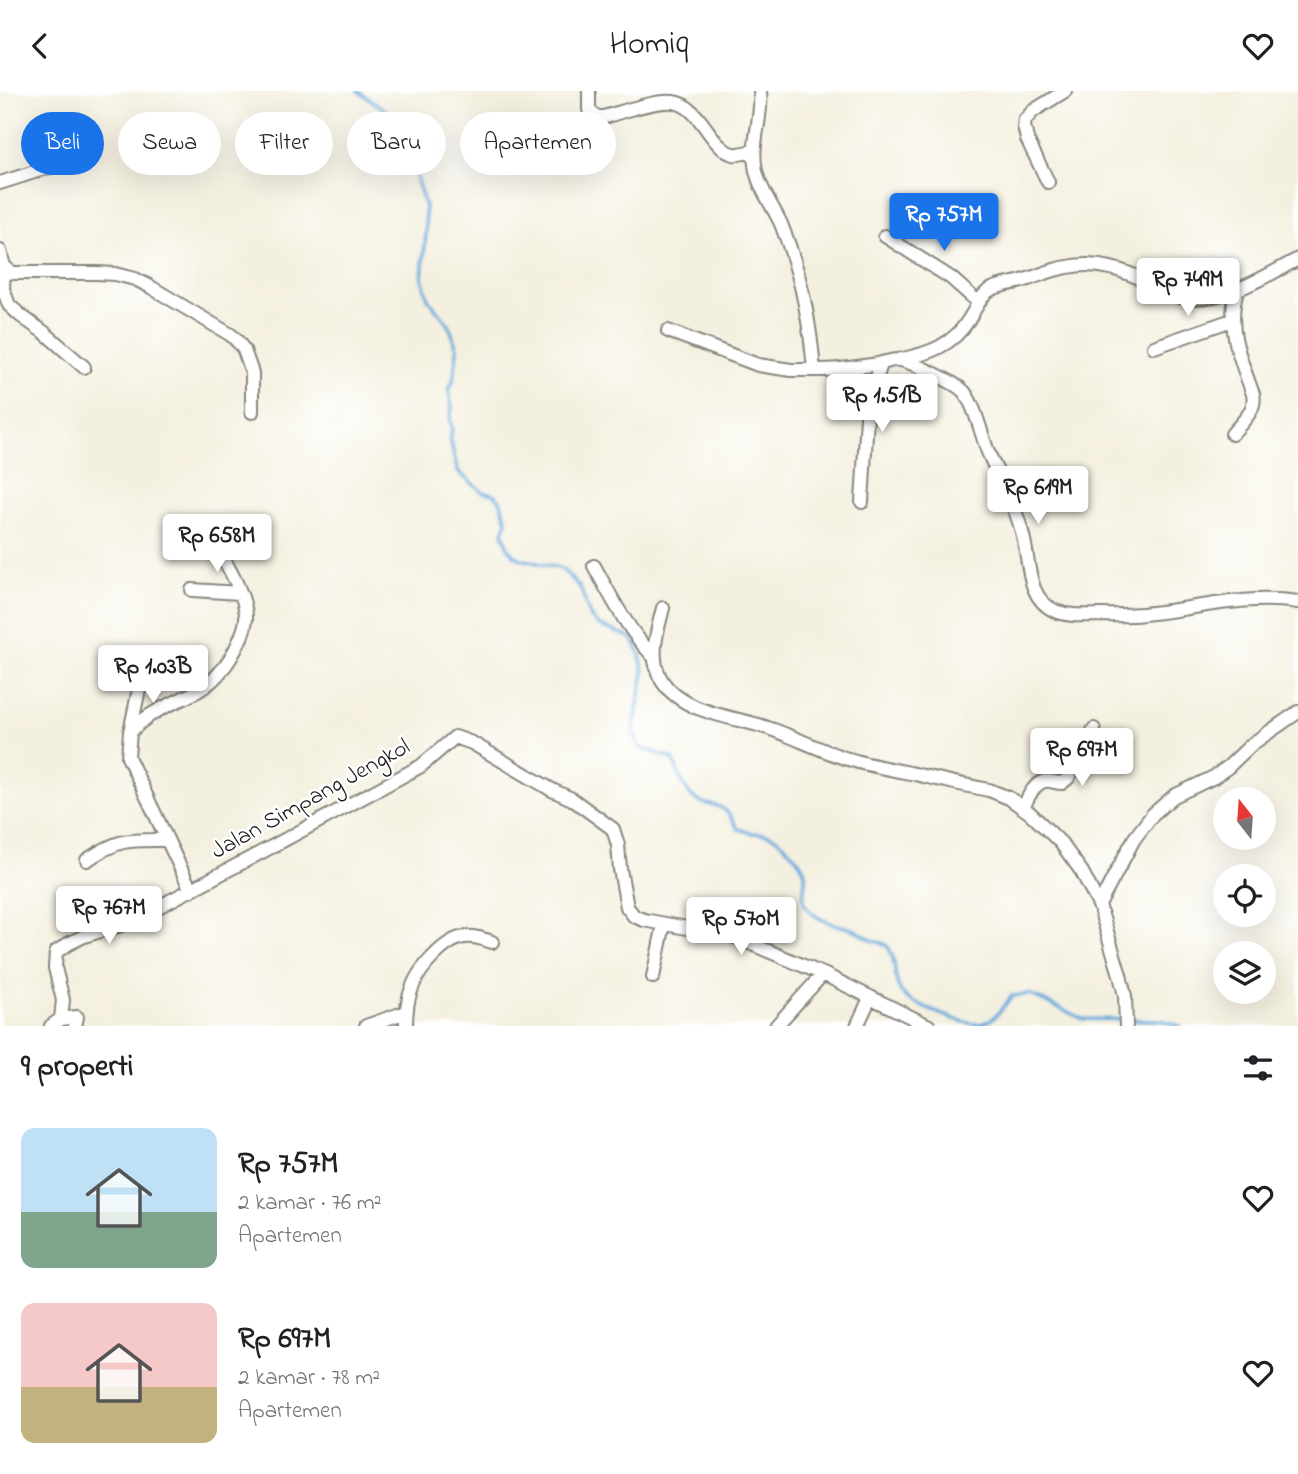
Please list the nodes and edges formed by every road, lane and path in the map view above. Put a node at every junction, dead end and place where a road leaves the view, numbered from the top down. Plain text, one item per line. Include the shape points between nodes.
1 (589, 91) edge
2 (761, 91) edge
3 (1065, 91) edge
4 (754, 150) junction
5 (25, 175) edge
6 (1048, 182) dead end
7 (0, 183) edge
8 (885, 236) dead end
9 (1, 256) edge
10 (1298, 259) edge
11 (1237, 290) junction
12 (978, 302) junction
13 (1232, 320) junction
14 (668, 331) dead end
15 (1154, 347) dead end
16 (898, 360) junction
17 (881, 364) junction
18 (84, 367) dead end
19 (814, 370) junction
20 (252, 412) dead end
21 (1232, 434) dead end
22 (862, 502) dead end
23 (213, 539) dead end
24 (594, 566) dead end
25 (192, 590) dead end
26 (240, 593) junction
27 (1298, 602) edge
28 (663, 608) dead end
29 (654, 657) junction
30 (143, 670) dead end
31 (1298, 712) edge
32 (1094, 729) dead end
33 (130, 732) junction
34 (1023, 807) junction
35 (166, 840) junction
36 (87, 860) dead end
37 (191, 890) junction
38 (1099, 905) junction
39 (664, 924) junction
40 (492, 942) dead end
41 (823, 974) junction
42 (653, 977) dead end
43 (870, 998) junction
44 (406, 1012) junction
45 (56, 1022) edge
46 (75, 1026) edge
47 (366, 1026) edge
48 (406, 1026) edge
49 (776, 1026) edge
50 (856, 1026) edge
51 (927, 1026) edge
52 (1126, 1026) edge

1 - 4 street via 589,110 596,117 674,102 688,108 730,152
2 - 4 street
3 - 6 street via 1025,120 1027,139
4 - 19 street via 758,179 793,260
5 - 7 street
8 - 12 street via 951,278
9 - 18 street via 9,305
9 - 20 street via 12,273 97,272 135,279 231,335 244,350 252,373
10 - 11 street
11 - 12 street via 1204,298 1182,297 1120,269 1082,265 996,287
11 - 13 street
12 - 16 street via 952,340 928,353
13 - 15 street
13 - 21 street via 1255,403
14 - 19 street via 758,365
16 - 17 street
16 - 27 street via 965,393 1019,520 1033,587 1051,609 1074,615 1122,616 1256,599
17 - 19 street
17 - 22 street via 867,417
23 - 26 street
24 - 29 street via 625,622
25 - 26 street
26 - 33 street via 245,626 226,666 209,683 144,718
28 - 29 street
29 - 34 street via 670,690 701,708 782,732 851,760 989,790
30 - 33 street
31 - 38 street via 1214,777 1174,796 1153,814 1134,839
32 - 34 street via 1068,778 1062,783 1040,783
33 - 35 street via 128,757
34 - 38 street via 1061,843
35 - 36 street via 126,840
35 - 37 street
37 - 39 street, Jalan Simpang Jengkol via 421,766 456,737 572,799 612,829 627,907 634,916
37 - 45 street, Jalan Simpang Jengkol via 57,952 55,968 63,1000
38 - 52 street via 1121,975
39 - 41 street, Jalan Simpang Jengkol via 735,937
39 - 42 street
40 - 44 street via 454,940 417,977
41 - 43 street, Jalan Simpang Jengkol
41 - 49 street
43 - 50 street
43 - 51 street, Jalan Simpang Jengkol
44 - 47 street
44 - 48 street
45 - 46 street via 77,1017

